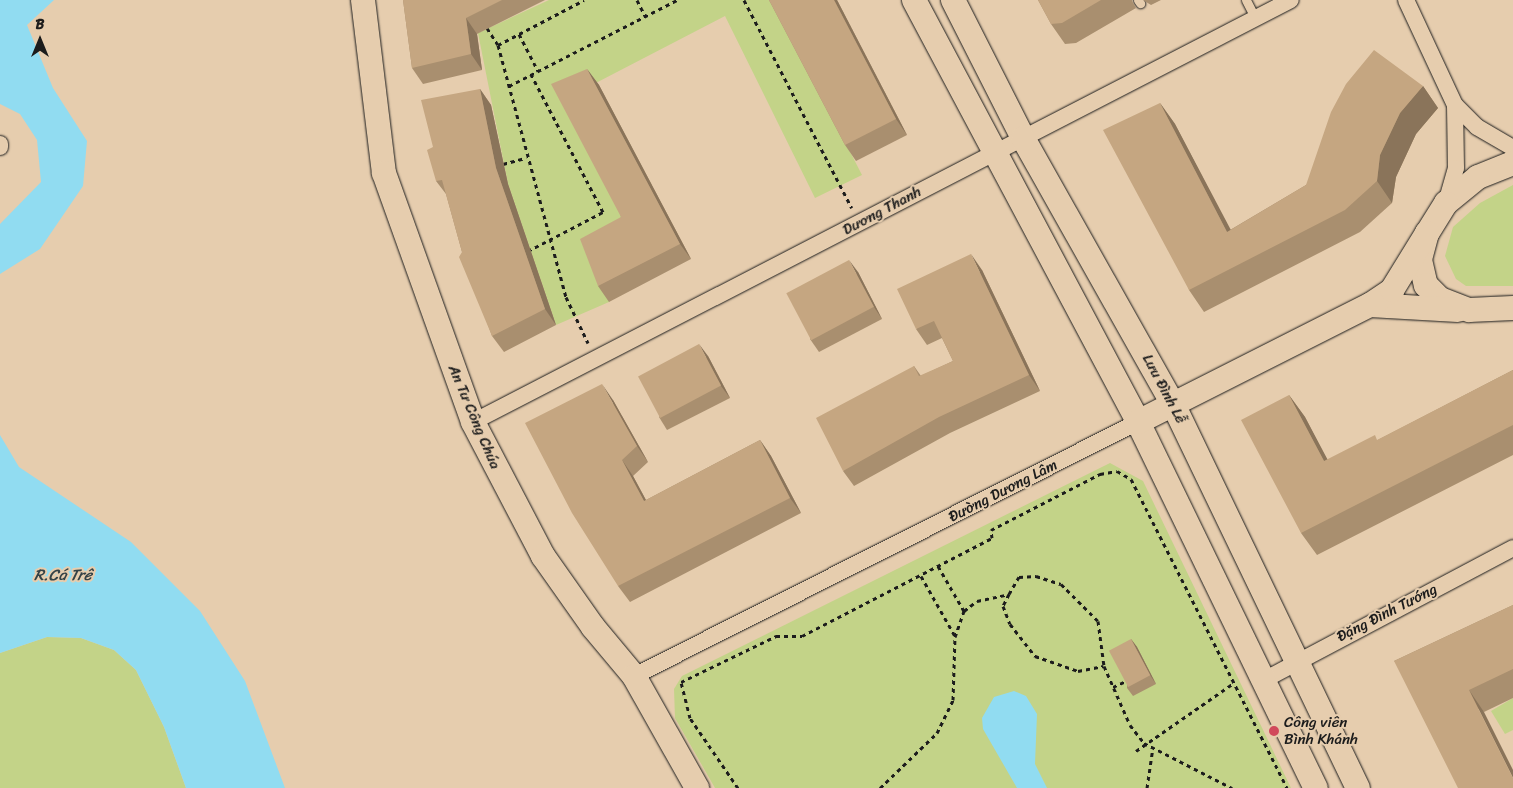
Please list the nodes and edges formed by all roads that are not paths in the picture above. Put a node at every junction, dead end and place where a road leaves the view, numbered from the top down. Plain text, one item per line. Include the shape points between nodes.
1 (363, 0) edge
2 (914, 0) edge
3 (953, 0) edge
4 (1246, 0) edge
5 (1291, 0) edge
6 (1406, 0) edge
7 (1255, 18) junction
8 (1454, 105) junction
9 (1024, 138) junction
10 (1513, 148) edge
11 (992, 154) junction
12 (1513, 163) edge
13 (1446, 203) junction
14 (1426, 232) junction
15 (1370, 306) junction
16 (1513, 308) edge
17 (1469, 310) junction
18 (1174, 406) junction
19 (473, 422) junction
20 (1138, 422) junction
21 (1513, 548) edge
22 (1294, 661) junction
23 (634, 676) junction
24 (1262, 681) junction
25 (697, 788) edge
26 (1316, 788) edge
27 (1358, 788) edge

1 - 19 street, An Tư Công Chúa via 384,173
2 - 11 street
3 - 9 street, Lưu Đình Lễ
4 - 7 lane
5 - 7 street, Dương Thanh
6 - 8 street
7 - 9 street, Dương Thanh
8 - 10 street via 1477,126
8 - 13 street via 1456,161
9 - 11 street, Dương Thanh
9 - 18 street, Lưu Đình Lễ
11 - 19 street, Dương Thanh
11 - 20 street
12 - 13 street, Đường Dương Lâm via 1478,177
13 - 14 street, Đường Dương Lâm
14 - 15 street, Đường Dương Lâm via 1392,290
14 - 17 street via 1420,260 1426,285 1440,299
15 - 17 street, Đường Dương Lâm
15 - 18 street, Đường Dương Lâm
16 - 17 street, Đường Dương Lâm
18 - 20 street, Đường Dương Lâm
18 - 22 street, Lưu Đình Lễ
19 - 23 street, An Tư Công Chúa via 543,556 593,627
20 - 23 street, Đường Dương Lâm
20 - 24 street
21 - 22 street, Đặng Đình Tướng
22 - 24 street, Đặng Đình Tướng
22 - 27 street, Lưu Đình Lễ
23 - 25 street, An Tư Công Chúa
24 - 26 street

